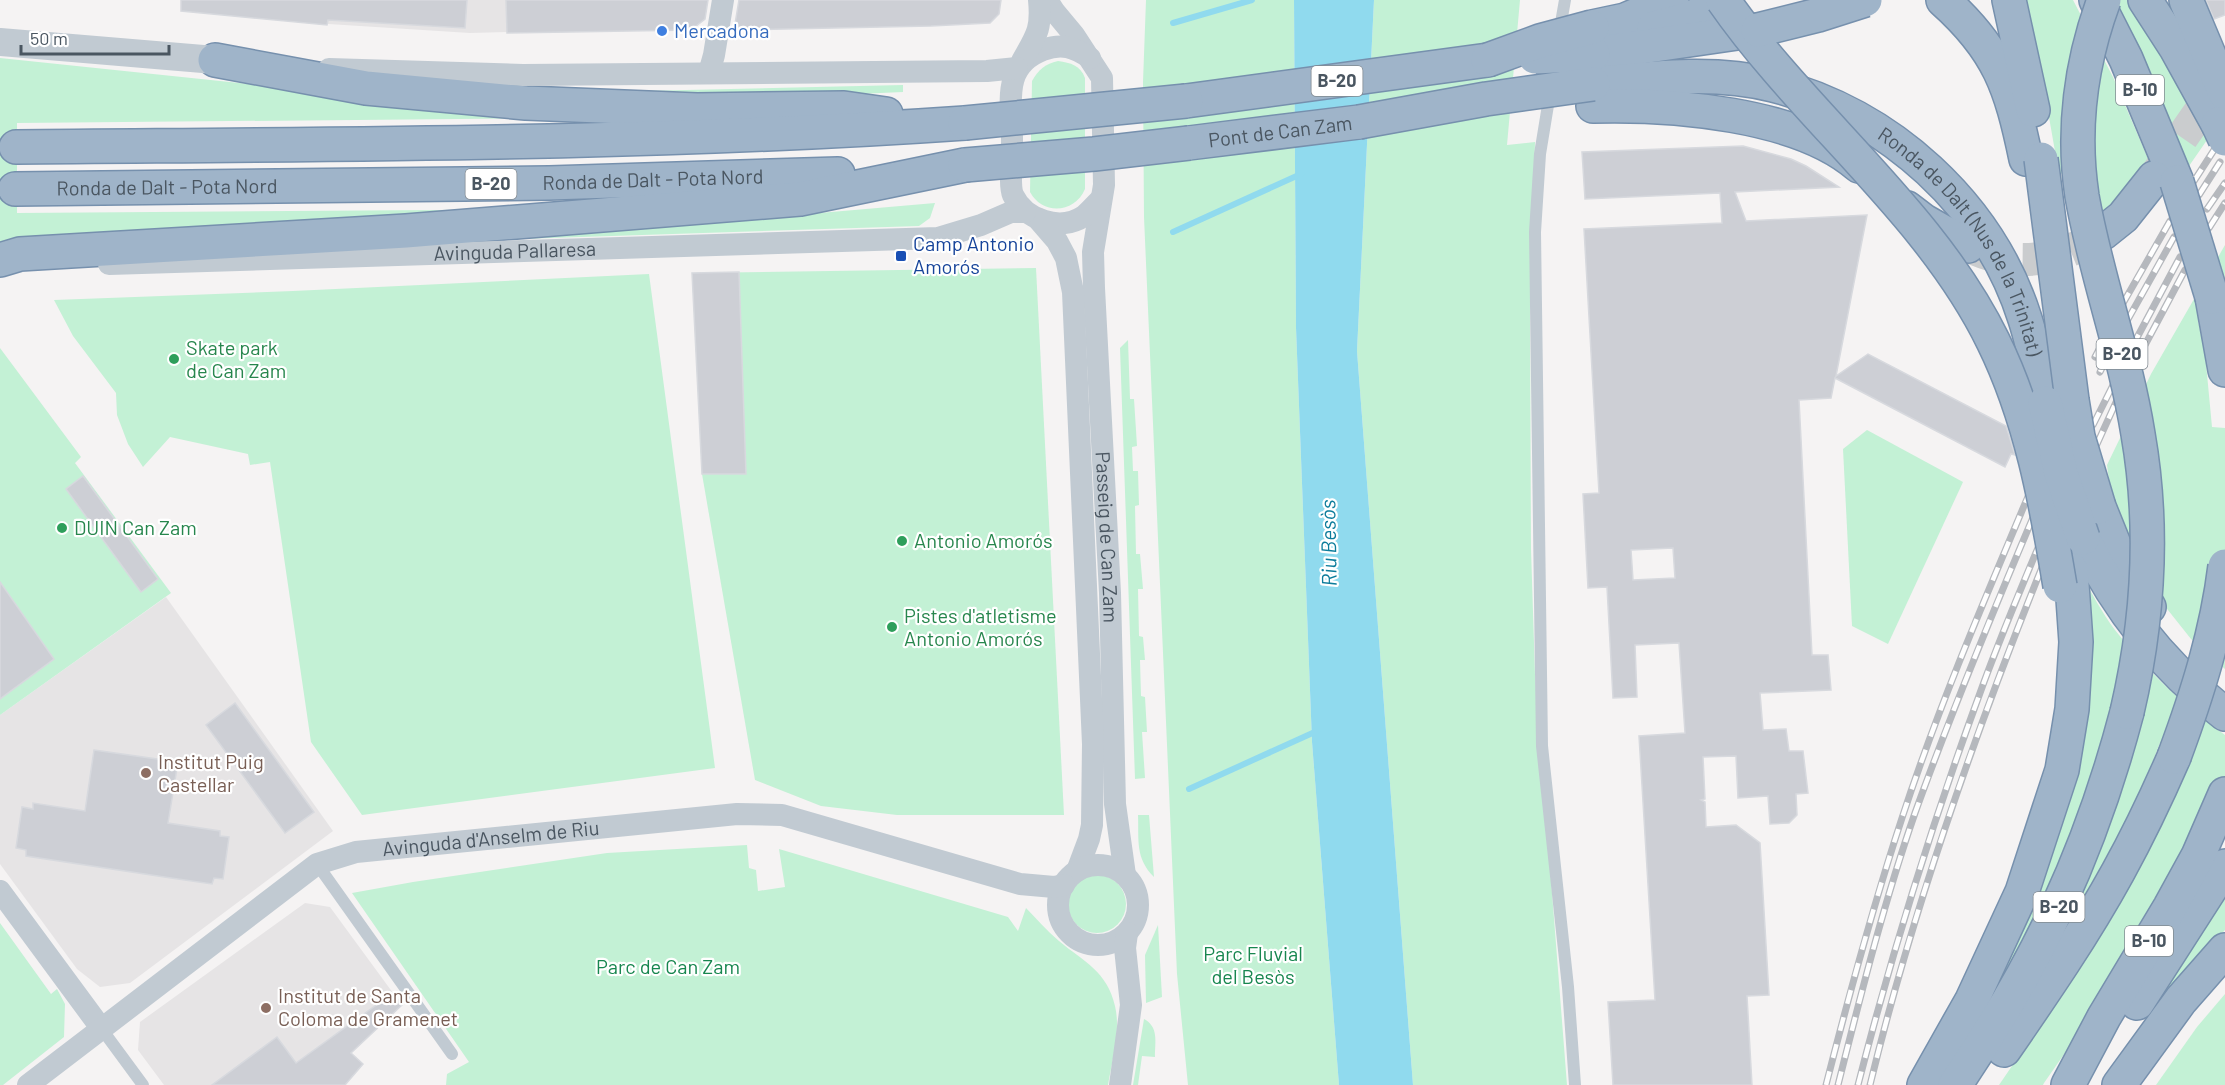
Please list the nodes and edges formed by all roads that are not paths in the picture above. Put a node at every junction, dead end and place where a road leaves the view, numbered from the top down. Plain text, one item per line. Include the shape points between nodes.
1 (723, 0) edge
2 (1039, 0) edge
3 (1047, 0) edge
4 (1565, 0) edge
5 (1672, 0) edge
6 (1725, 0) edge
7 (1865, 0) edge
8 (1943, 0) edge
9 (2009, 0) edge
10 (2096, 0) edge
11 (2104, 0) edge
12 (2145, 0) edge
13 (2186, 0) edge
14 (0, 42) edge
15 (1091, 59) junction
16 (215, 60) junction
17 (1593, 62) junction
18 (1020, 65) junction
19 (709, 73) junction
20 (2223, 119) edge
21 (965, 123) junction
22 (16, 147) dead end
23 (2033, 159) junction
24 (965, 165) junction
25 (2166, 180) junction
26 (15, 189) dead end
27 (1100, 200) junction
28 (1031, 215) junction
29 (2103, 233) tunnel mouth
30 (1968, 246) tunnel mouth
31 (0, 260) edge
32 (0, 267) edge
33 (2225, 370) edge
34 (2061, 473) junction
35 (2225, 566) edge
36 (2066, 578) junction
37 (2225, 687) edge
38 (2225, 714) edge
39 (2225, 794) edge
40 (317, 864) junction
41 (2225, 866) edge
42 (1125, 875) junction
43 (1066, 886) junction
44 (0, 891) edge
45 (1127, 933) junction
46 (2225, 950) edge
47 (101, 1028) junction
48 (452, 1054) dead end
49 (28, 1085) edge
50 (143, 1085) edge
51 (1120, 1085) edge
52 (1575, 1085) edge
53 (1924, 1085) edge
54 (1955, 1085) edge
55 (1980, 1085) edge
56 (2068, 1085) edge
57 (2073, 1085) edge
58 (2119, 1085) edge

1 - 19 street
2 - 18 street, Passeig de Can Zam via 1039,32
3 - 15 street, Passeig de Can Zam
4 - 52 lane via 1540,154 1535,232 1542,734
5 - 17 highway via 1625,20
6 - 17 highway
6 - 36 highway, bridge via 1779,73 1917,229 1980,316 2006,369 2028,429
7 - 17 highway, bridge via 1758,30
8 - 23 highway via 1977,33 2001,71
9 - 23 highway via 2030,92
10 - 25 highway, B-10 via 2126,59
11 - 54 highway, B-20, bridge via 2085,65 2079,159 2090,234 2132,400 2145,489 2146,582 2139,650 2127,712 2095,820 2054,917 2004,1011
12 - 20 highway, B-10
13 - 20 highway
14 - 16 street
15 - 18 street via 1061,46 1036,52
15 - 27 street, Passeig de Can Zam via 1102,78 1104,185
16 - 19 street via 310,68 523,75
16 - 21 highway via 366,88 526,103 630,108 844,108
17 - 21 highway, B-20, bridge via 1488,60 1096,112
17 - 24 highway, Pont de Can Zam / B-20, bridge via 1493,114 1359,122 1114,152
17 - 30 highway via 1637,105 1685,108 1757,121 1812,138 1854,161 1924,221
17 - 34 highway, Ronda de Dalt (Nus de la Trinitat), bridge via 1660,77 1697,76 1773,85 1836,107 1867,124 1943,184 1994,250 2025,319
18 - 19 street via 987,71
18 - 28 street, Passeig de Can Zam via 1011,87 1012,194
21 - 22 highway, Ronda de Dalt - Pota Nord / B-20 via 549,142
23 - 37 highway, bridge via 2078,436 2099,507 2122,564 2162,626
24 - 26 highway, Ronda de Dalt - Pota Nord / B-20 via 718,179
24 - 31 highway via 800,199 417,230 20,254
25 - 29 highway
25 - 33 highway, B-10, bridge via 2212,297
27 - 28 street, Avinguda Pallaresa via 1076,219 1057,223
27 - 42 street, Passeig de Can Zam via 1093,276 1110,593 1115,804
28 - 32 street, Avinguda Pallaresa via 1011,212 938,238
28 - 43 street, Passeig de Can Zam via 1057,242 1066,258 1073,292 1093,744 1092,825
34 - 36 highway, bridge
34 - 38 highway, Ronda de Dalt (Nus de la Trinitat), bridge via 2083,538 2115,597 2155,650
35 - 55 highway, bridge via 2202,677 2174,757 2149,812 2105,894
36 - 53 highway via 2062,770 2015,909 1972,999
39 - 56 highway, B-10 via 2192,866
40 - 43 street, Avinguda d'Anselm de Riu via 356,852 737,814 782,815 1020,884
40 - 47 street, Avinguda d'Anselm de Riu
40 - 48 lane
41 - 57 highway via 2110,1044
42 - 43 street via 1099,865
42 - 45 street via 1134,886 1139,904 1136,920
43 - 45 street via 1065,927 1082,942 1103,945
44 - 47 street
45 - 51 street via 1131,1005
46 - 58 highway via 2181,1000
47 - 49 street, Avinguda d'Anselm de Riu
47 - 50 lane

